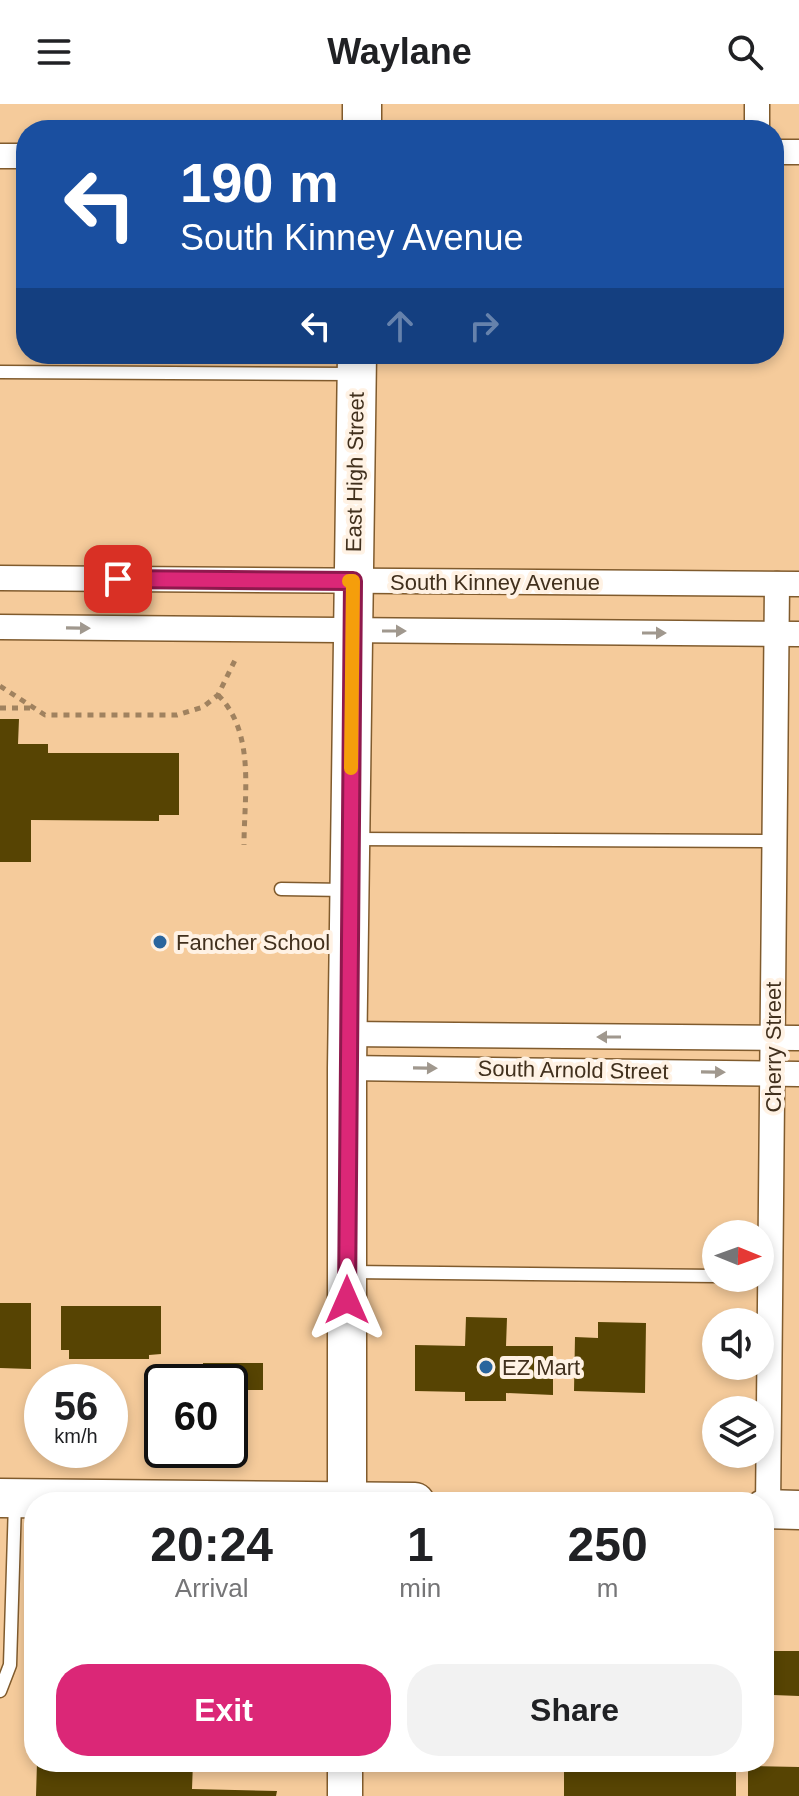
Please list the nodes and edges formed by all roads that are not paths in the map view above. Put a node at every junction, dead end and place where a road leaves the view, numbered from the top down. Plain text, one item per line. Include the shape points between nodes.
1 (357, 364) edge
2 (0, 372) edge
3 (0, 578) edge
4 (353, 581) junction
5 (788, 584) edge
6 (0, 627) edge
7 (352, 631) junction
8 (788, 634) edge
9 (350, 839) junction
10 (774, 841) junction
11 (281, 889) dead end
12 (350, 891) junction
13 (774, 1038) junction
14 (799, 1038) edge
15 (347, 1051) junction
16 (774, 1073) junction
17 (799, 1074) edge
18 (767, 1220) edge
19 (347, 1272) junction
20 (702, 1276) edge
21 (765, 1292) edge
22 (347, 1492) edge
23 (8, 1498) edge
24 (777, 1509) edge
25 (0, 1691) edge
26 (318, 1772) edge
27 (345, 1774) edge

1 - 2 lane
1 - 4 main road, East High Street
3 - 4 street, South Kinney Avenue
4 - 5 street, South Kinney Avenue
4 - 7 main road, East High Street
5 - 8 street, Cherry Street
6 -> 7 street
7 -> 8 street
7 - 9 main road, East High Street
8 - 10 street, Cherry Street
9 - 10 lane
9 - 12 main road, East High Street
10 - 13 street, Cherry Street
11 - 12 lane
12 - 15 main road, East High Street
13 - 14 street, South Arnold Street
13 -> 15 street, South Arnold Street
13 - 16 street, Cherry Street
15 -> 16 street, South Arnold Street
15 - 19 main road, East High Street
16 - 17 street, South Arnold Street
16 - 18 street, Cherry Street
19 - 20 lane
19 - 22 main road, East High Street
21 - 24 street, Cherry Street
23 - 25 lane via 10,1665
26 - 27 lane

